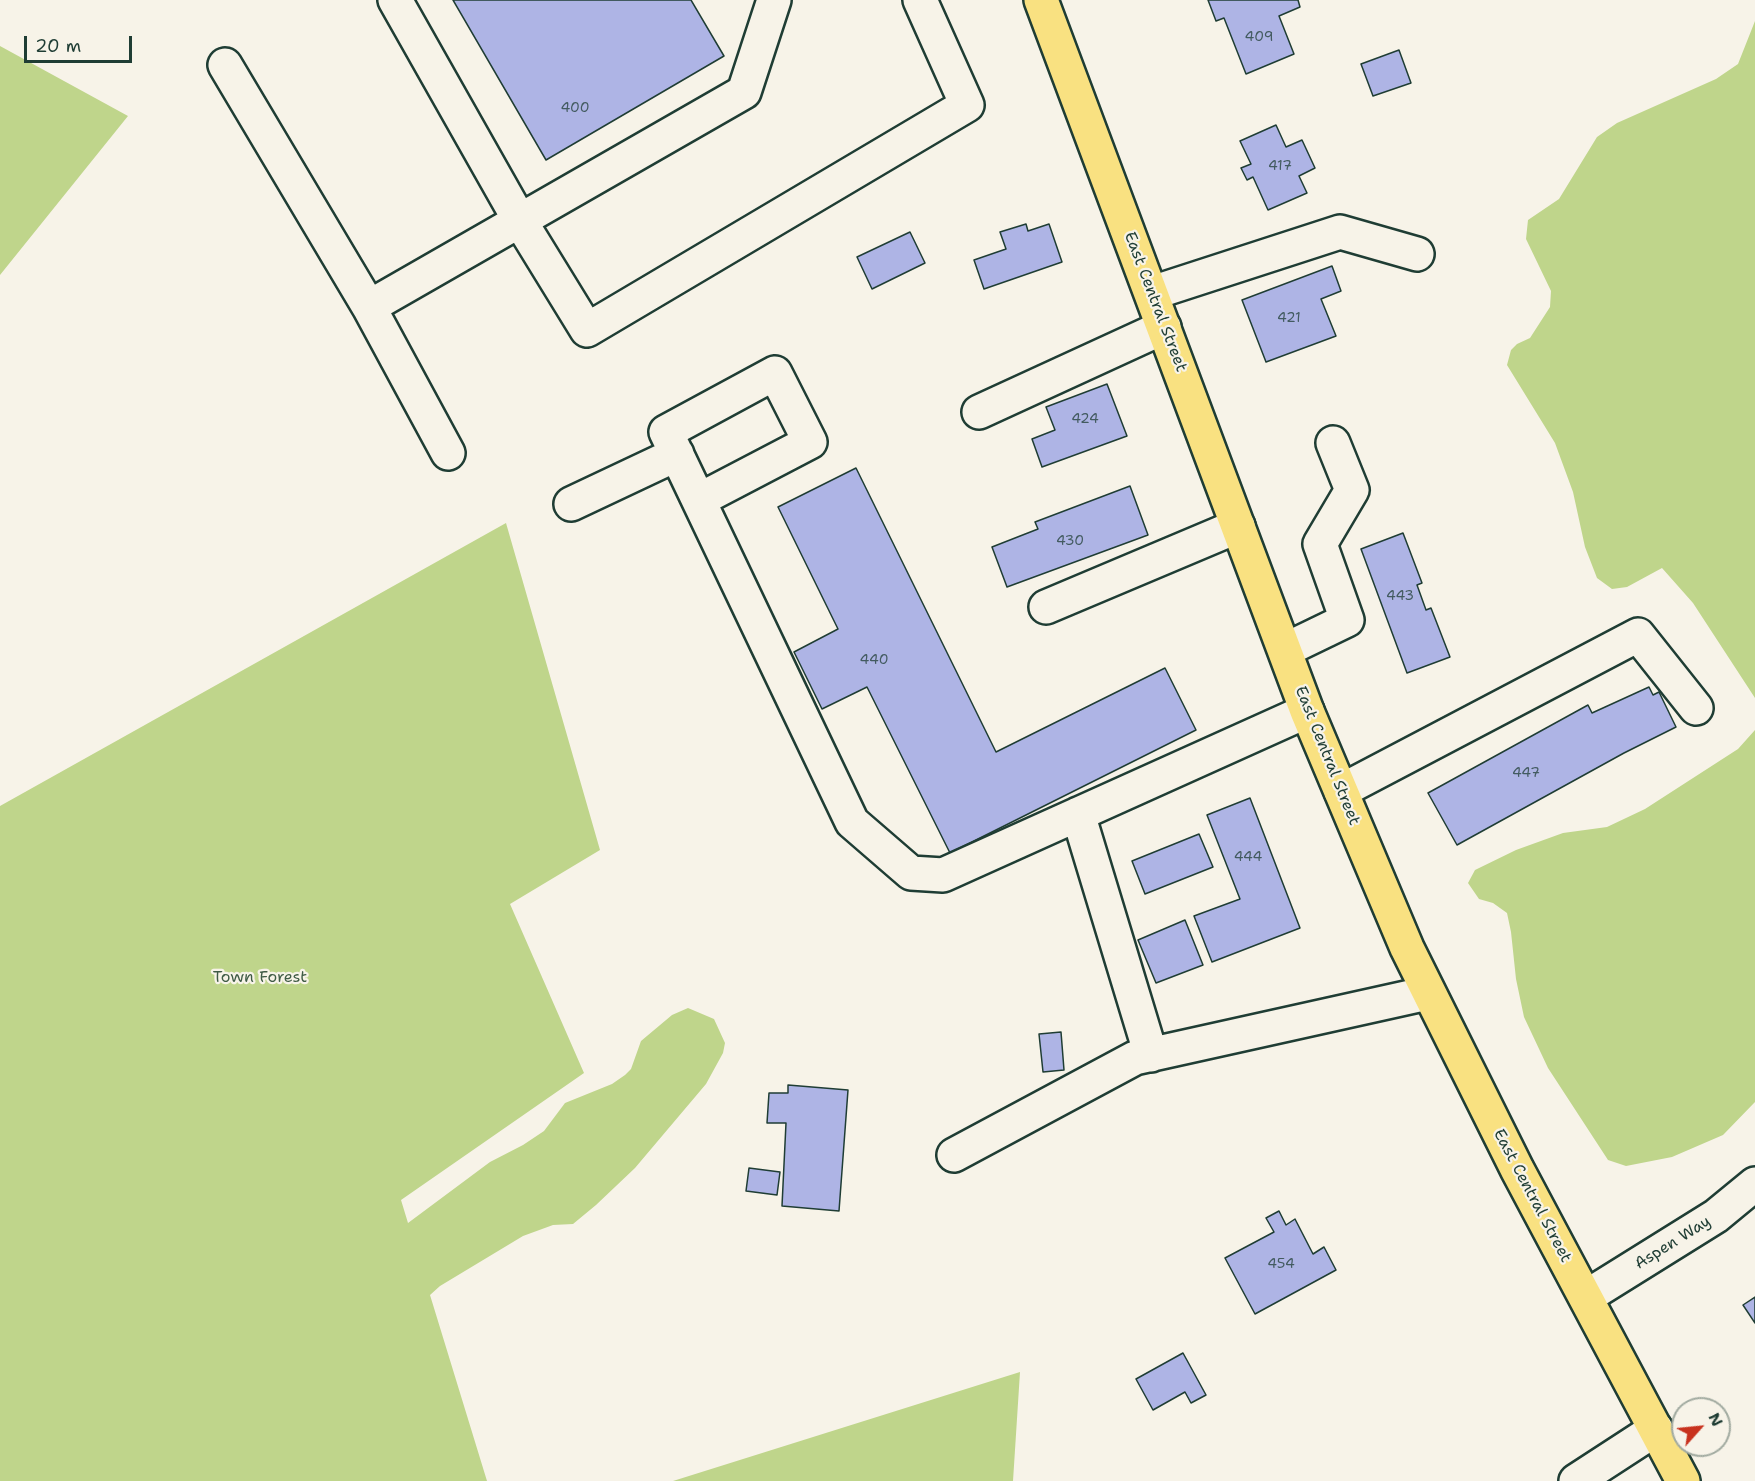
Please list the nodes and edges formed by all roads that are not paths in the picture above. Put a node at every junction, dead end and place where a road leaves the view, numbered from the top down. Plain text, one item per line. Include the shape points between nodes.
1 (395, 0) edge
2 (774, 0) edge
3 (920, 0) edge
4 (1041, 0) edge
5 (225, 65) dead end
6 (520, 221) junction
7 (1417, 254) dead end
8 (1152, 293) junction
9 (369, 307) junction
10 (1164, 327) junction
11 (979, 412) dead end
12 (1333, 443) dead end
13 (448, 453) dead end
14 (677, 454) junction
15 (699, 500) junction
16 (571, 504) dead end
17 (1238, 526) junction
18 (1046, 607) dead end
19 (1285, 650) junction
20 (1696, 708) dead end
21 (1307, 711) junction
22 (1341, 791) junction
23 (1078, 814) junction
24 (1428, 993) junction
25 (1151, 1054) junction
26 (954, 1155) dead end
27 (1755, 1184) edge
28 (1586, 1297) junction
29 (1656, 1429) junction
30 (1576, 1481) edge
31 (1683, 1481) edge

1 - 6 street
2 - 6 street via 744,92
3 - 6 street via 967,105 587,330
4 - 8 main road, East Central Street
5 - 9 street
6 - 9 street
7 - 8 street via 1340,232
8 - 10 main road, East Central Street
9 - 13 street
10 - 11 street
10 - 17 main road, East Central Street
12 - 19 street via 1352,490 1320,544 1347,620
14 - 15 street
14 - 15 street via 666,432 775,373 810,442
14 - 16 street
15 - 23 street via 852,822 911,873 943,875
17 - 18 street
17 - 19 main road, East Central Street
19 - 21 main road, East Central Street
20 - 22 street via 1638,635
21 - 22 main road, East Central Street
21 - 23 street
22 - 24 main road, East Central Street
23 - 25 street
24 - 25 street
24 - 28 main road, East Central Street
25 - 26 street via 1135,1058
27 - 28 street, Aspen Way via 1716,1216
28 - 29 main road, East Central Street
29 - 30 street
29 - 31 main road, East Central Street

